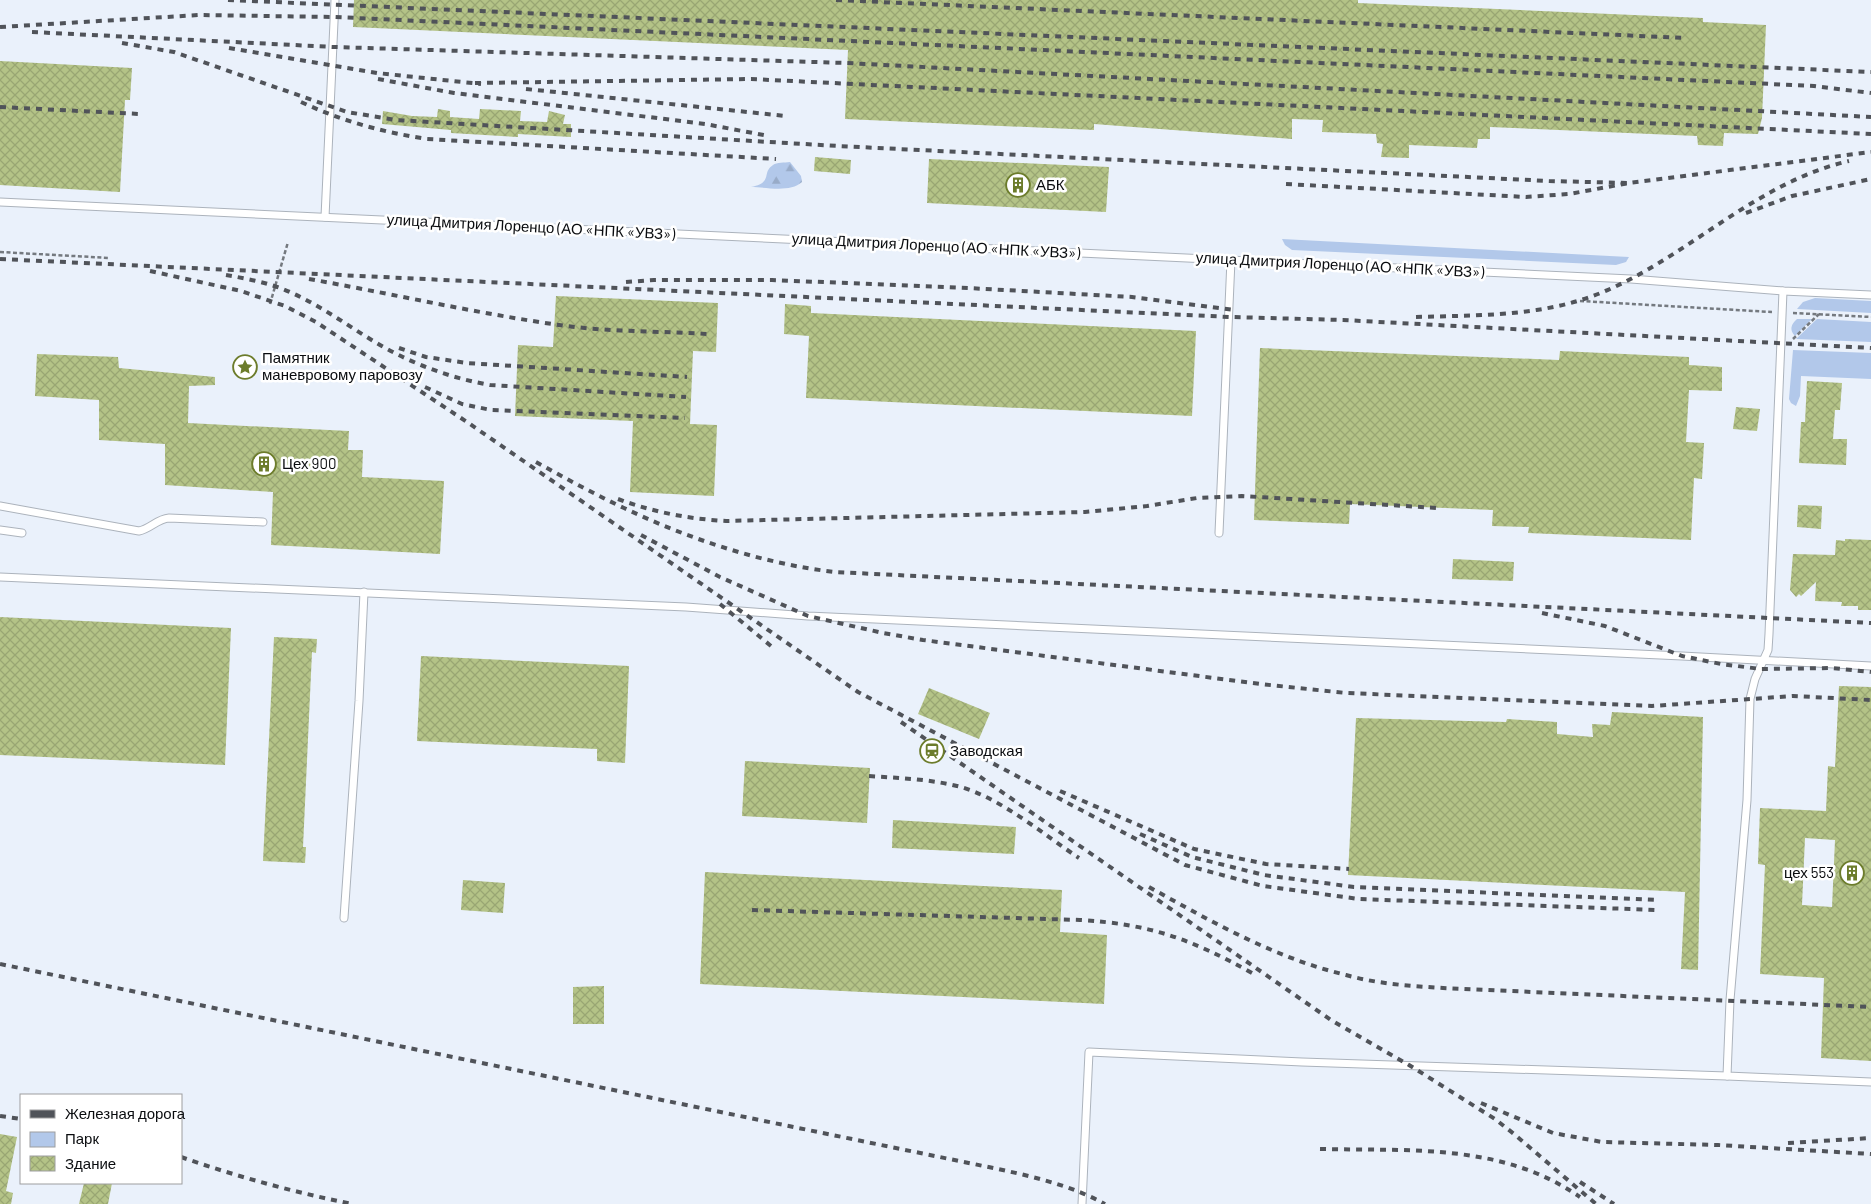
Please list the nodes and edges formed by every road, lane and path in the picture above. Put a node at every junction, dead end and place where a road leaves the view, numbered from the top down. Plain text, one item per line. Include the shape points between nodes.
1 (335, 0) edge
2 (0, 202) edge
3 (326, 217) junction
4 (288, 242) dead end
5 (0, 252) edge
6 (110, 258) dead end
7 (1231, 260) junction
8 (1784, 291) junction
9 (1871, 295) edge
10 (1580, 301) dead end
11 (270, 304) dead end
12 (1782, 313) junction
13 (1819, 314) junction
14 (1871, 317) edge
15 (1793, 339) dead end
16 (0, 506) edge
17 (263, 522) dead end
18 (0, 530) edge
19 (22, 533) dead end
20 (1219, 533) dead end
21 (0, 577) edge
22 (364, 592) junction
23 (1765, 660) junction
24 (1871, 666) edge
25 (344, 918) dead end
26 (1727, 1076) junction
27 (1871, 1082) edge
28 (1082, 1204) edge

1 - 3 lane
2 - 3 lane, улица Дмитрия Лоренцо (АО «НПК «УВЗ»)
3 - 7 lane, улица Дмитрия Лоренцо (АО «НПК «УВЗ»)
4 - 11 path
5 - 6 path
7 - 8 lane, улица Дмитрия Лоренцо (АО «НПК «УВЗ») via 1630,279
7 - 20 lane
8 - 9 lane, улица Дмитрия Лоренцо (АО «НПК «УВЗ»)
8 - 12 lane
10 - 12 path
12 - 13 path
12 - 23 lane via 1769,634
13 - 14 path
13 - 15 path
16 - 17 lane via 139,531 169,518
18 - 19 lane
21 - 22 lane
22 - 23 lane
22 - 25 lane
23 - 24 lane
23 - 26 lane via 1750,699 1747,800 1730,1000
26 - 27 lane
26 - 28 lane via 1089,1052

